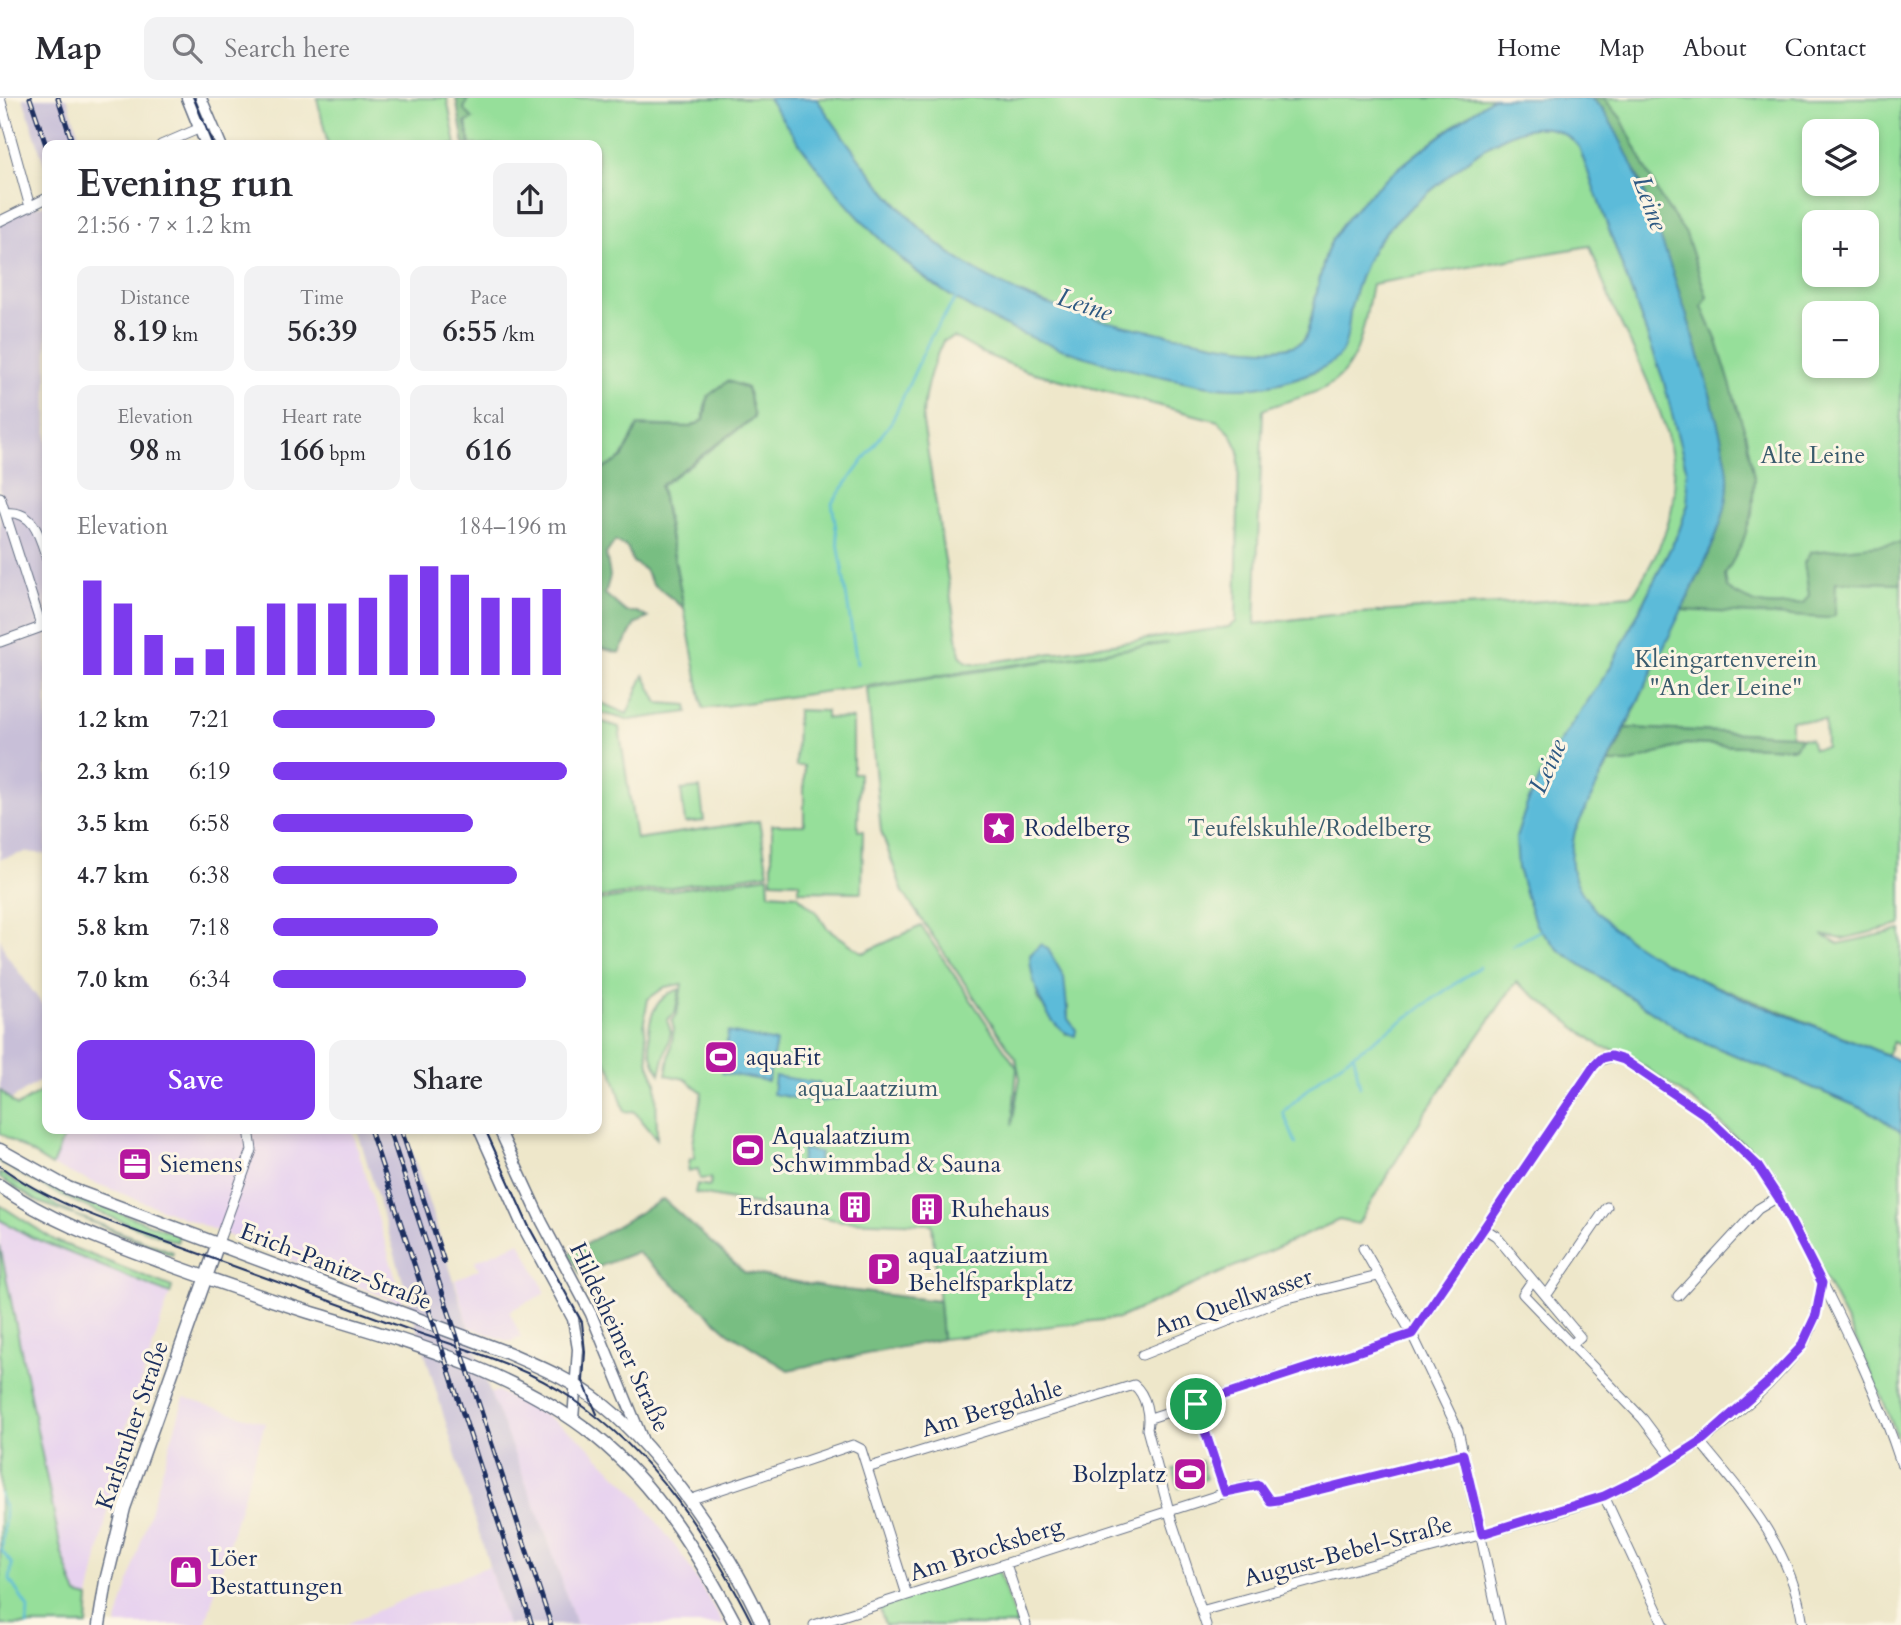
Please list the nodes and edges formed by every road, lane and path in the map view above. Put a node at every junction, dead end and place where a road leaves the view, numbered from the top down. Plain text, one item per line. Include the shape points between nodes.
1 (0, 98) edge
2 (193, 99) edge
3 (212, 123) junction
4 (200, 128) junction
5 (172, 140) edge
6 (204, 140) edge
7 (219, 140) edge
8 (42, 201) edge
9 (30, 207) junction
10 (0, 221) edge
11 (0, 497) edge
12 (6, 513) junction
13 (42, 544) edge
14 (42, 619) edge
15 (42, 626) edge
16 (0, 642) edge
17 (250, 1134) edge
18 (482, 1134) edge
19 (501, 1134) edge
20 (0, 1150) edge
21 (0, 1186) edge
22 (1778, 1197) junction
23 (1607, 1207) dead end
24 (1485, 1229) junction
25 (218, 1243) junction
26 (1363, 1248) dead end
27 (1378, 1276) junction
28 (206, 1277) junction
29 (1532, 1280) junction
30 (1822, 1283) junction
31 (1546, 1296) junction
32 (1678, 1296) dead end
33 (1412, 1334) junction
34 (1571, 1345) junction
35 (1142, 1355) dead end
36 (573, 1384) junction
37 (1196, 1404) junction
38 (1150, 1418) junction
39 (573, 1420) junction
40 (1700, 1442) junction
41 (644, 1443) junction
42 (1463, 1454) junction
43 (1673, 1459) junction
44 (1901, 1463) edge
45 (867, 1468) junction
46 (1225, 1492) junction
47 (1604, 1496) junction
48 (689, 1500) junction
49 (1170, 1510) junction
50 (1482, 1534) junction
51 (1006, 1564) junction
52 (907, 1595) junction
53 (1201, 1611) junction
54 (99, 1625) edge
55 (736, 1625) edge
56 (763, 1625) edge
57 (814, 1625) edge
58 (1026, 1625) edge
59 (1206, 1625) edge
60 (1500, 1625) edge
61 (1664, 1625) edge
62 (1803, 1625) edge

1 - 9 street
2 - 3 street
2 - 4 street
3 - 4 street
3 - 7 street
4 - 5 street
4 - 6 street
8 - 9 street
9 - 10 street
11 - 12 street
12 - 13 street via 28,518
12 - 14 street
15 - 16 street
17 - 25 street via 252,1150
18 - 36 street, Hildesheimer Straße via 522,1226 573,1319 578,1349
19 - 41 street, Hildesheimer Straße via 591,1314
20 - 25 main road, Erich-Panitz-Straße via 68,1188
21 - 28 main road, Erich-Panitz-Straße via 67,1223
22 - 24 street via 1757,1165 1704,1114 1611,1056 1594,1066
22 - 30 street
22 - 32 street via 1758,1209
23 - 31 street
24 - 29 street
24 - 33 street
25 - 28 main road, Karlsruher Straße
25 - 36 main road, Erich-Panitz-Straße via 508,1353
26 - 27 street
27 - 33 street
27 - 35 street, Am Quellwasser via 1284,1299
28 - 39 main road, Erich-Panitz-Straße via 498,1376
28 - 54 main road, Karlsruher Straße via 124,1508
29 - 31 street
29 - 34 street via 1523,1294
30 - 40 street, August-Bebel-Straße via 1816,1315 1801,1347
30 - 44 street via 1885,1415
31 - 34 street via 1580,1337
33 - 37 street
33 - 42 street via 1449,1408
34 - 43 street via 1643,1419
36 - 39 street, Hildesheimer Straße
36 - 41 main road, Erich-Panitz-Straße
37 - 38 street
37 - 46 street
38 - 45 street, Am Bergdahle via 1140,1390 1128,1385
38 - 49 street via 1147,1429
39 - 55 main road via 621,1459 659,1502 697,1554
40 - 43 street, August-Bebel-Straße
40 - 62 street via 1773,1535 1798,1598
41 - 48 main road, Hildesheimer Straße
42 - 46 street, Am Brocksberg via 1278,1500 1270,1501 1259,1485
42 - 50 street
43 - 47 street, August-Bebel-Straße
45 - 48 street via 861,1449 853,1445
45 - 52 street
46 - 49 street, Am Brocksberg
47 - 50 street, August-Bebel-Straße
47 - 61 street
48 - 56 main road, Hildesheimer Straße
49 - 51 street, Am Brocksberg
49 - 53 street
50 - 53 street, August-Bebel-Straße
50 - 60 street
51 - 52 street, Am Brocksberg
51 - 58 street
52 - 57 street, Am Brocksberg
53 - 59 street

